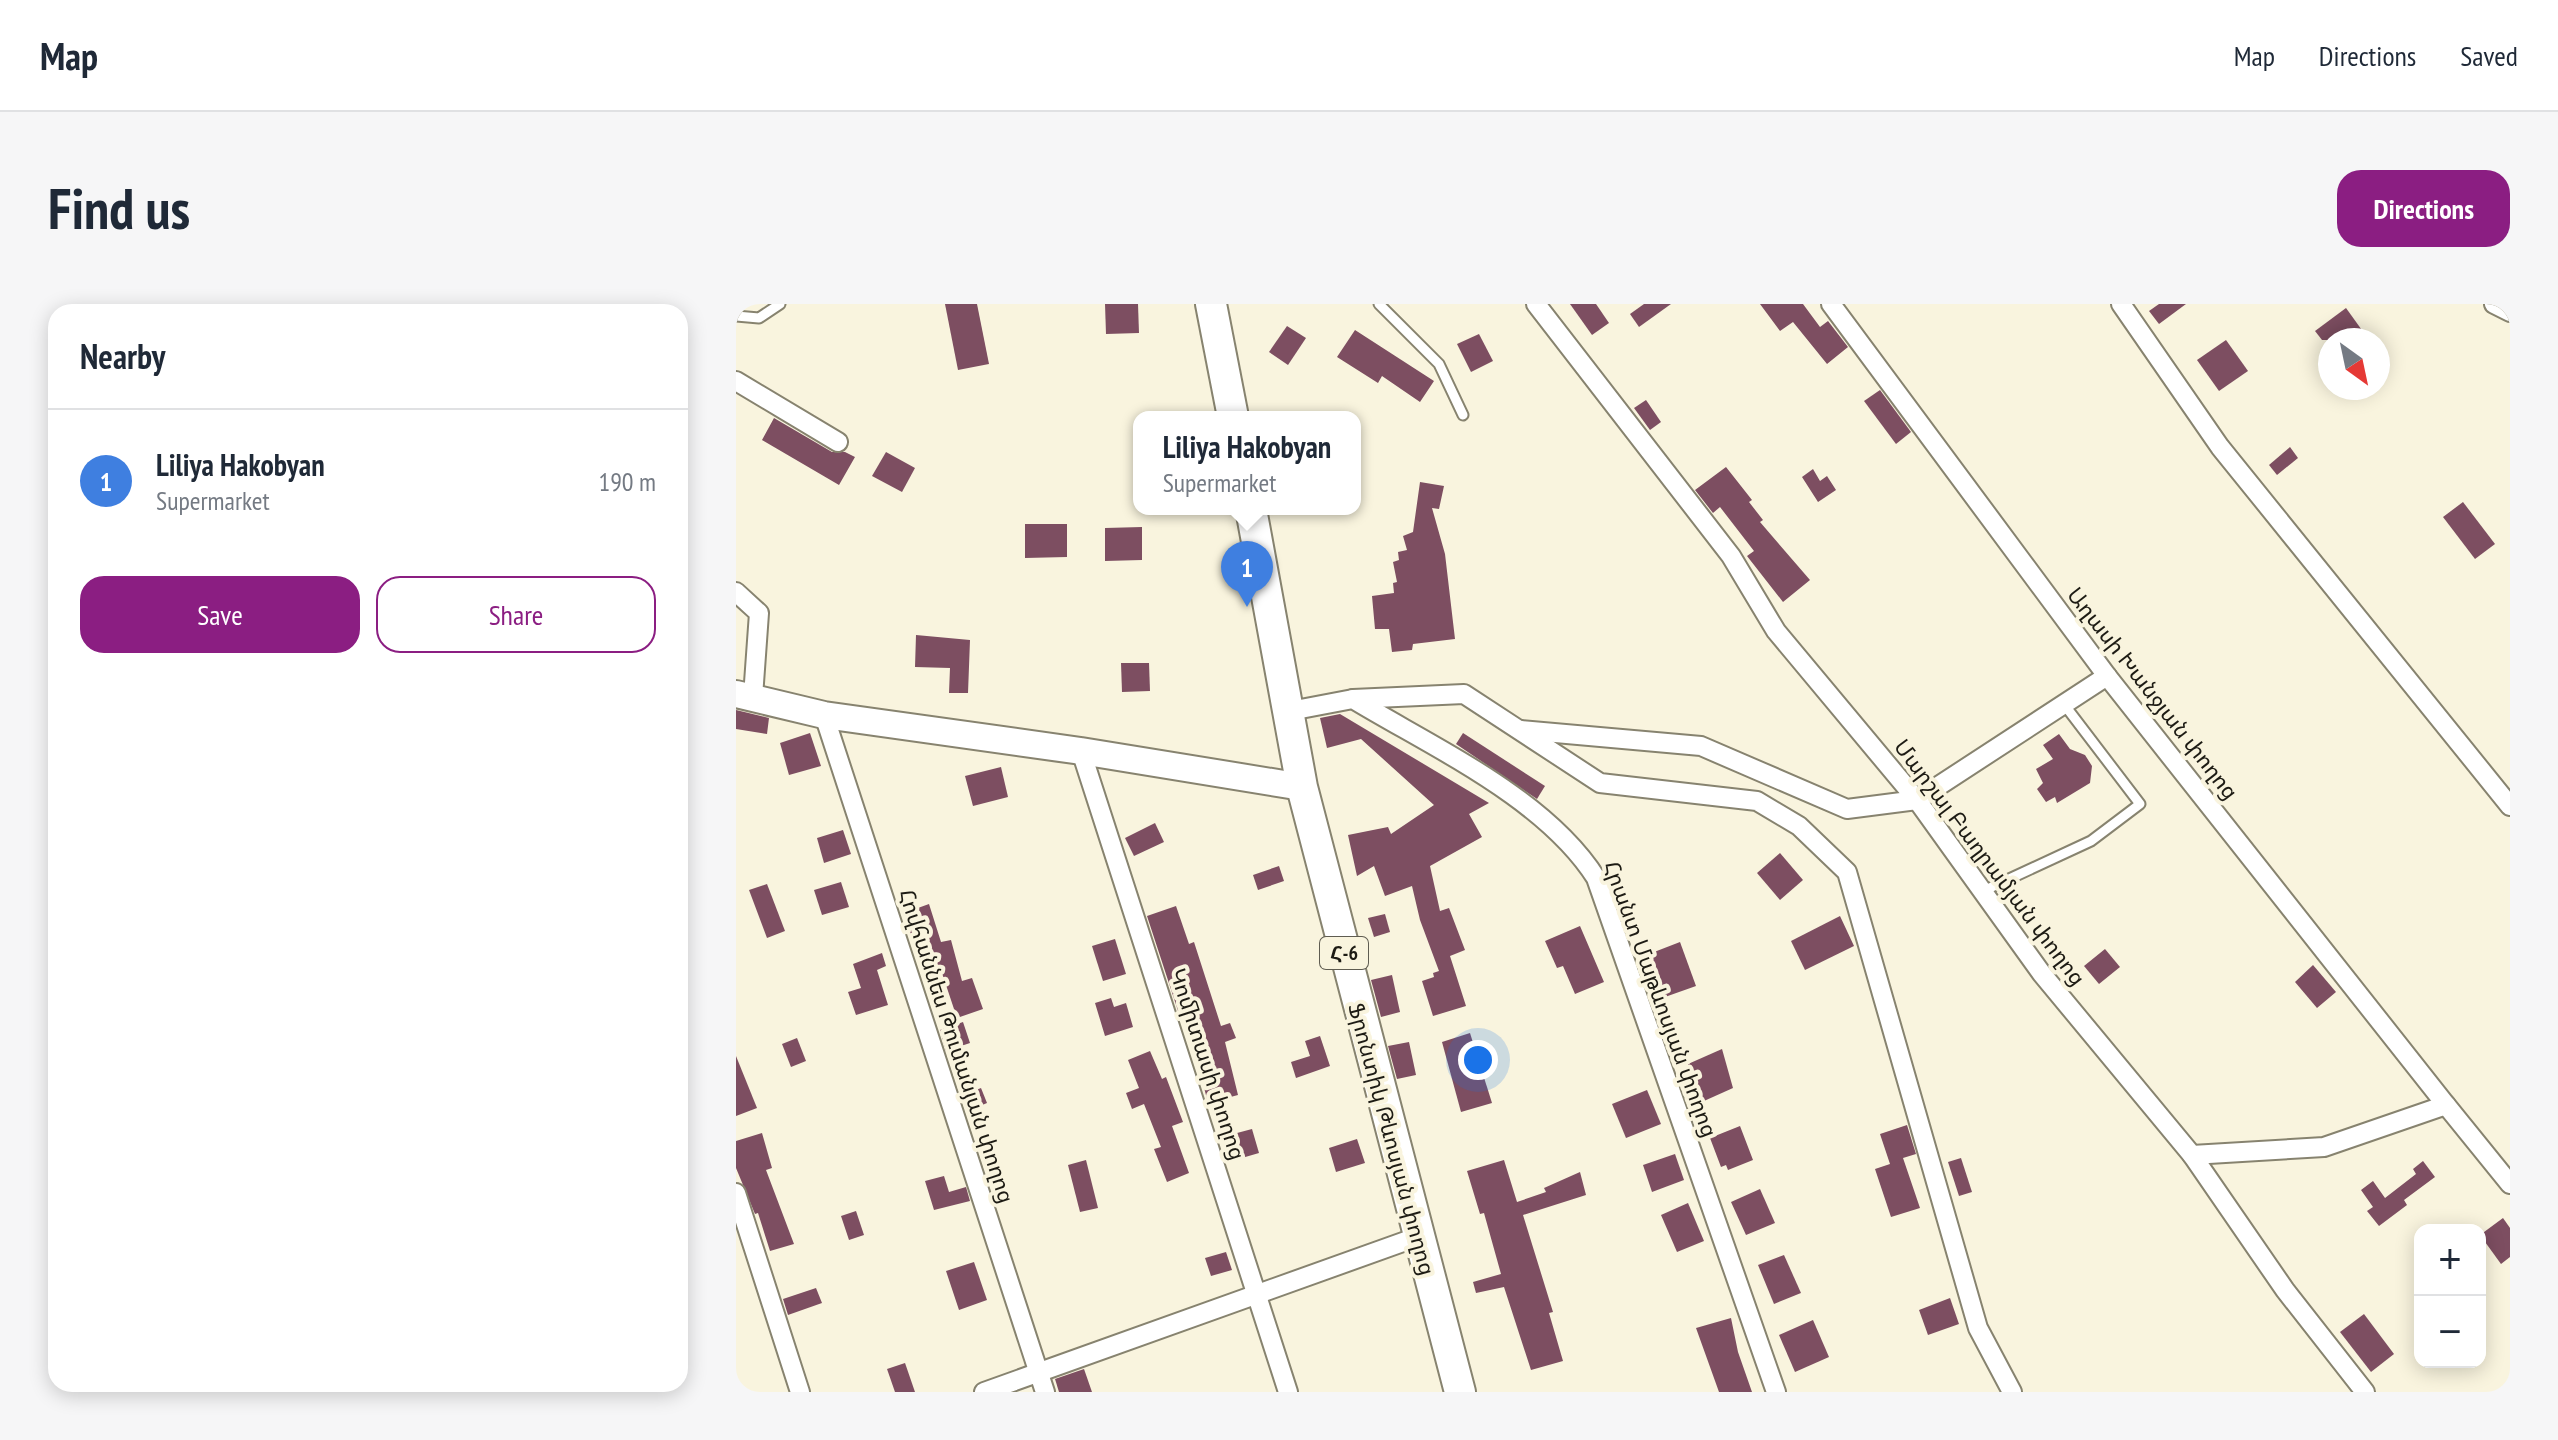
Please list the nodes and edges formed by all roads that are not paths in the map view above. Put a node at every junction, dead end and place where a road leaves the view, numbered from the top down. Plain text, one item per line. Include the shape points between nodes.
1 (780, 304) edge
2 (1211, 304) edge
3 (1379, 304) edge
4 (1536, 304) edge
5 (1831, 304) edge
6 (2121, 304) edge
7 (2494, 304) edge
8 (2510, 312) edge
9 (736, 316) edge
10 (736, 381) edge
11 (1232, 411) edge
12 (1463, 415) dead end
13 (838, 442) dead end
14 (1252, 515) edge
15 (736, 592) edge
16 (2107, 676) junction
17 (744, 696) edge
18 (1353, 699) junction
19 (2063, 703) junction
20 (1290, 711) junction
21 (824, 715) junction
22 (1518, 730) junction
23 (1081, 751) junction
24 (1302, 787) junction
25 (1917, 800) junction
26 (2510, 806) edge
27 (1981, 892) junction
28 (2446, 1105) junction
29 (2192, 1155) junction
30 (2510, 1184) edge
31 (736, 1193) edge
32 (1417, 1237) junction
33 (1257, 1295) junction
34 (1039, 1373) junction
35 (800, 1392) edge
36 (984, 1392) edge
37 (1045, 1392) edge
38 (1288, 1392) edge
39 (1460, 1392) edge
40 (1776, 1392) edge
41 (2012, 1392) edge
42 (2365, 1392) edge

1 - 9 lane via 759,318
2 - 11 main road
3 - 12 lane via 1439,364
4 - 25 street, Մարշալ Բաղրամյան փողոց via 1731,556 1776,631
5 - 16 street, Աղասի Խանջյան փողոց
6 - 26 street via 2220,447
7 - 8 street
10 - 13 street
14 - 20 main road, Ֆրոնտիկ Թևոսյան փողոց / Հ-6
15 - 17 street via 759,613
16 - 19 street
16 - 28 street, Աղասի Խանջյան փողոց
17 - 21 street
18 - 20 street
18 - 22 street via 1464,694
18 - 40 street, Հրանտ Մաթևոսյան փողոց via 1534,809 1578,849 1596,878
19 - 25 street
19 - 27 lane via 2140,804 2091,841
20 - 24 main road, Ֆրոնտիկ Թևոսյան փողոց / Հ-6
21 - 23 street
21 - 34 street, Հովհաննես Թումանյան փողոց
22 - 25 street via 1701,746 1847,809
22 - 41 street via 1600,783 1757,801 1799,826 1847,872 1978,1328
23 - 24 street
23 - 33 street, Կոմիտասի փողոց
24 - 32 main road, Ֆրոնտիկ Թևոսյան փողոց / Հ-6
25 - 27 street, Մարշալ Բաղրամյան փողոց
27 - 29 street, Մարշալ Բաղրամյան փողոց
28 - 29 street via 2324,1147
28 - 30 street
29 - 42 street, Մարշալ Բաղրամյան փողոց via 2285,1290
31 - 35 street
32 - 33 street
32 - 39 main road, Ֆրոնտիկ Թևոսյան փողոց / Հ-6
33 - 34 street
33 - 38 street, Կոմիտասի փողոց
34 - 36 street
34 - 37 street, Հովհաննես Թումանյան փողոց

